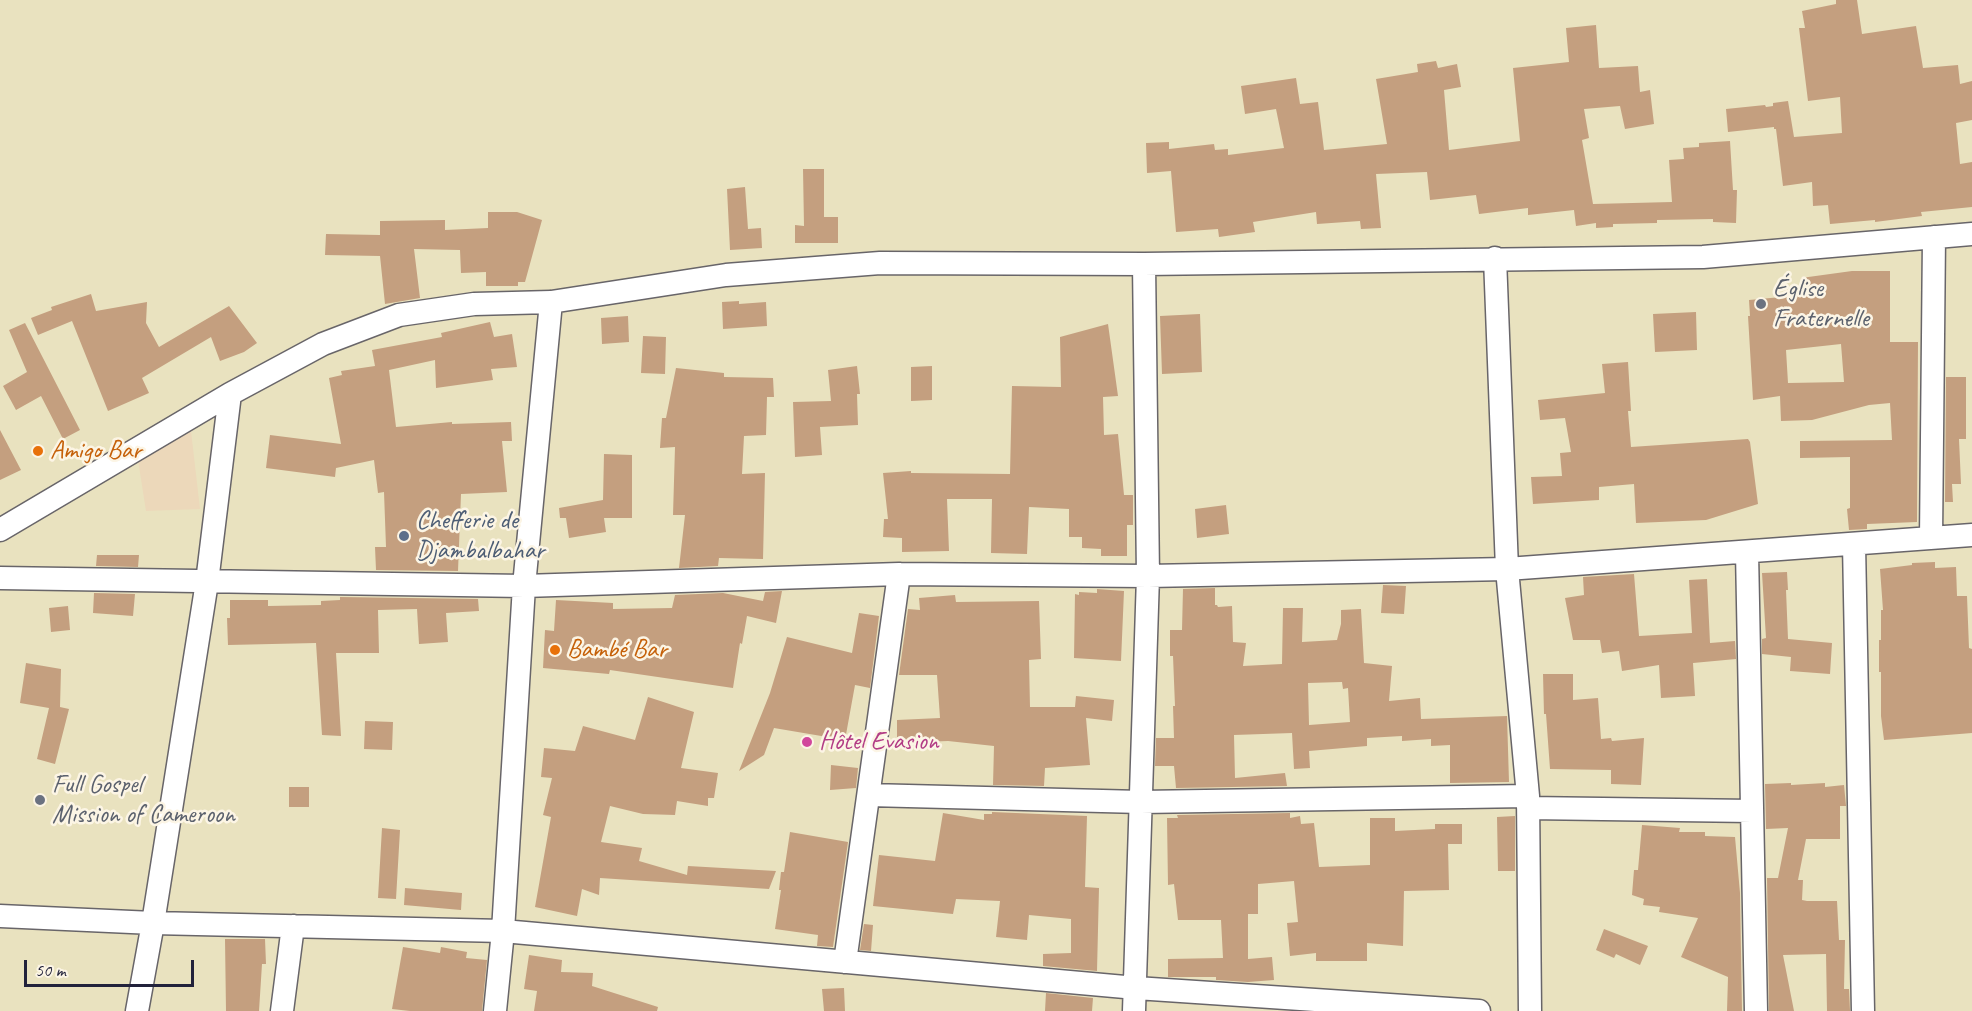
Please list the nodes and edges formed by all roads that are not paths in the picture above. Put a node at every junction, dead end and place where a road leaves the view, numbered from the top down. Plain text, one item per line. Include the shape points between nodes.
1 (1972, 234) edge
2 (1935, 237) junction
3 (1495, 258) junction
4 (1144, 264) junction
5 (551, 302) junction
6 (230, 394) junction
7 (0, 530) edge
8 (1972, 535) edge
9 (1930, 538) junction
10 (1854, 544) junction
11 (1747, 552) junction
12 (1507, 569) junction
13 (899, 574) junction
14 (1148, 576) junction
15 (0, 578) edge
16 (207, 582) junction
17 (524, 586) junction
18 (869, 795) junction
19 (1141, 802) junction
20 (1528, 802) junction
21 (1752, 811) junction
22 (0, 916) edge
23 (153, 923) junction
24 (293, 926) junction
25 (503, 931) junction
26 (845, 962) junction
27 (1136, 988) junction
28 (1422, 1009) edge
29 (136, 1011) edge
30 (282, 1011) edge
31 (495, 1011) edge
32 (1134, 1011) edge
33 (1479, 1011) edge
34 (1530, 1011) edge
35 (1756, 1011) edge
36 (1863, 1011) edge

1 - 2 street
2 - 3 street via 1703,257
2 - 9 street
3 - 4 street
3 - 12 street
4 - 5 street via 880,263 726,275
4 - 14 street
5 - 6 street via 474,304 399,315 323,344
5 - 17 street
6 - 7 street
6 - 16 street
8 - 9 street
9 - 10 street
10 - 11 street
10 - 36 street
11 - 12 street
11 - 21 street
12 - 14 street
12 - 20 street
13 - 14 street
13 - 17 street
13 - 18 street
14 - 19 street
15 - 16 street
16 - 17 street
16 - 23 street
17 - 25 street
18 - 19 street
18 - 26 street
19 - 20 street
19 - 27 street
20 - 21 street
20 - 34 street
21 - 35 street
22 - 23 street
23 - 24 street
23 - 29 street
24 - 25 street
24 - 30 street
25 - 26 street
25 - 31 street
26 - 27 street
27 - 28 street
27 - 32 street
28 - 33 street

